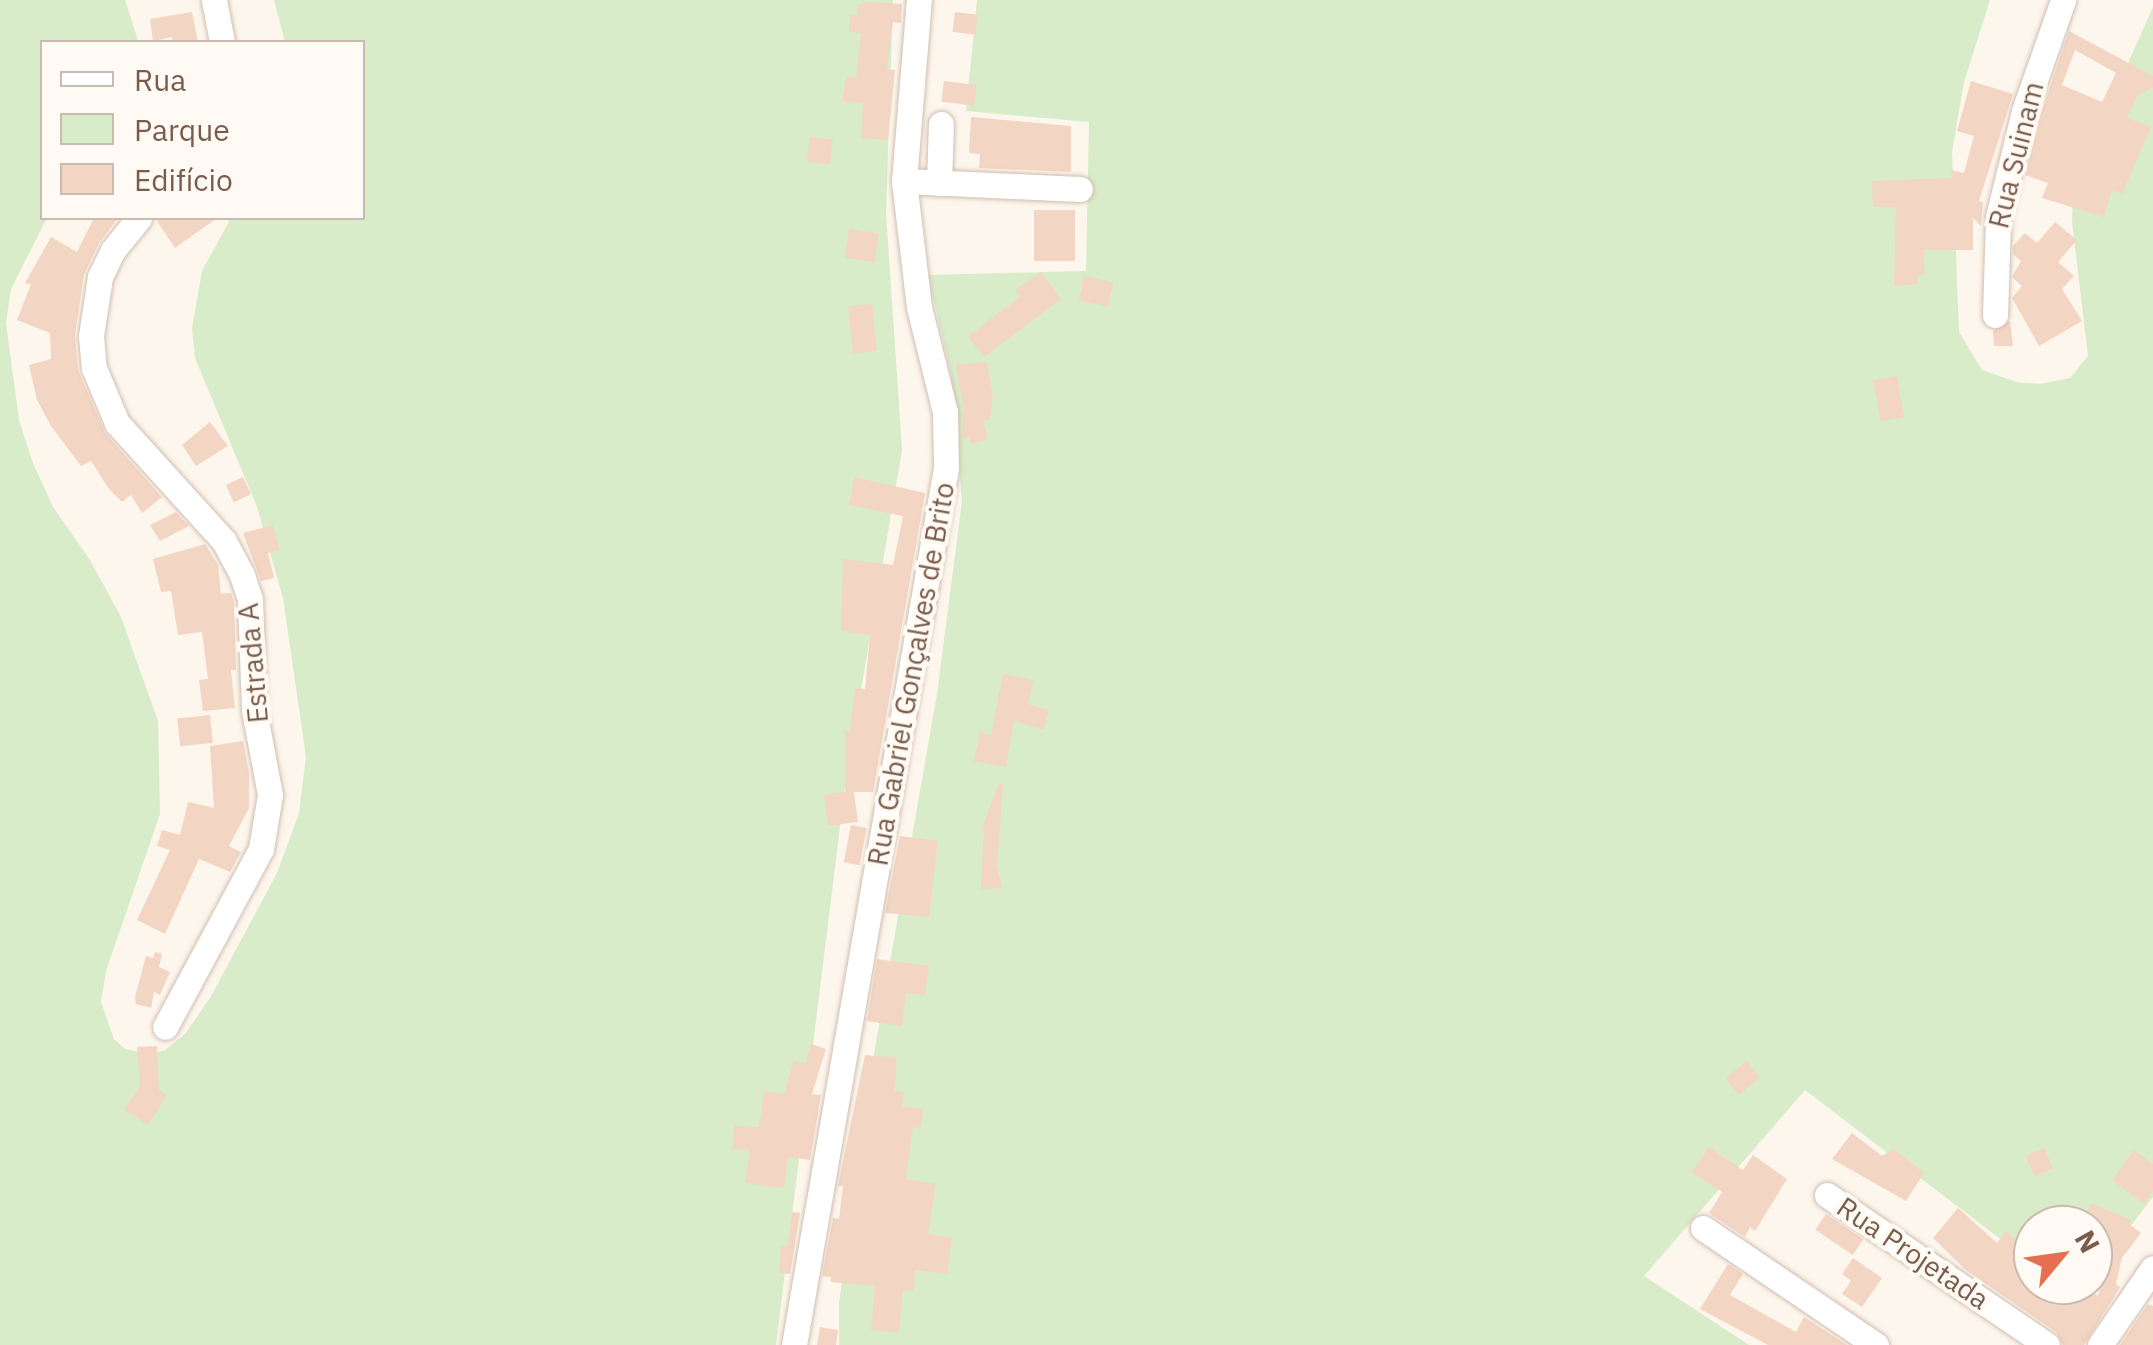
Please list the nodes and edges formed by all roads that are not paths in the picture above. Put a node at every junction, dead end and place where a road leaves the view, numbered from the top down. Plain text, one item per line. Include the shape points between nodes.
1 (214, 0) edge
2 (919, 0) edge
3 (2063, 0) edge
4 (222, 40) edge
5 (940, 124) dead end
6 (904, 181) junction
7 (939, 182) junction
8 (1080, 189) dead end
9 (137, 220) edge
10 (1995, 316) dead end
11 (165, 1027) dead end
12 (1827, 1195) dead end
13 (1703, 1228) dead end
14 (2153, 1268) edge
15 (794, 1345) edge
16 (1876, 1345) edge
17 (2047, 1345) edge
18 (2100, 1345) edge

1 - 4 street
2 - 6 street, Rua Gabriel Gonçalves de Brito
3 - 10 street, Rua Suinam via 2024,111 1998,216
5 - 7 street
6 - 7 street
6 - 15 street, Rua Gabriel Gonçalves de Brito via 919,307 945,412 946,468
7 - 8 street
9 - 11 street, Estrada A via 100,277 94,368 116,423 224,541 242,575 250,600 254,710 270,795 261,849
12 - 17 street, Rua Projetada
13 - 16 street
14 - 18 street

